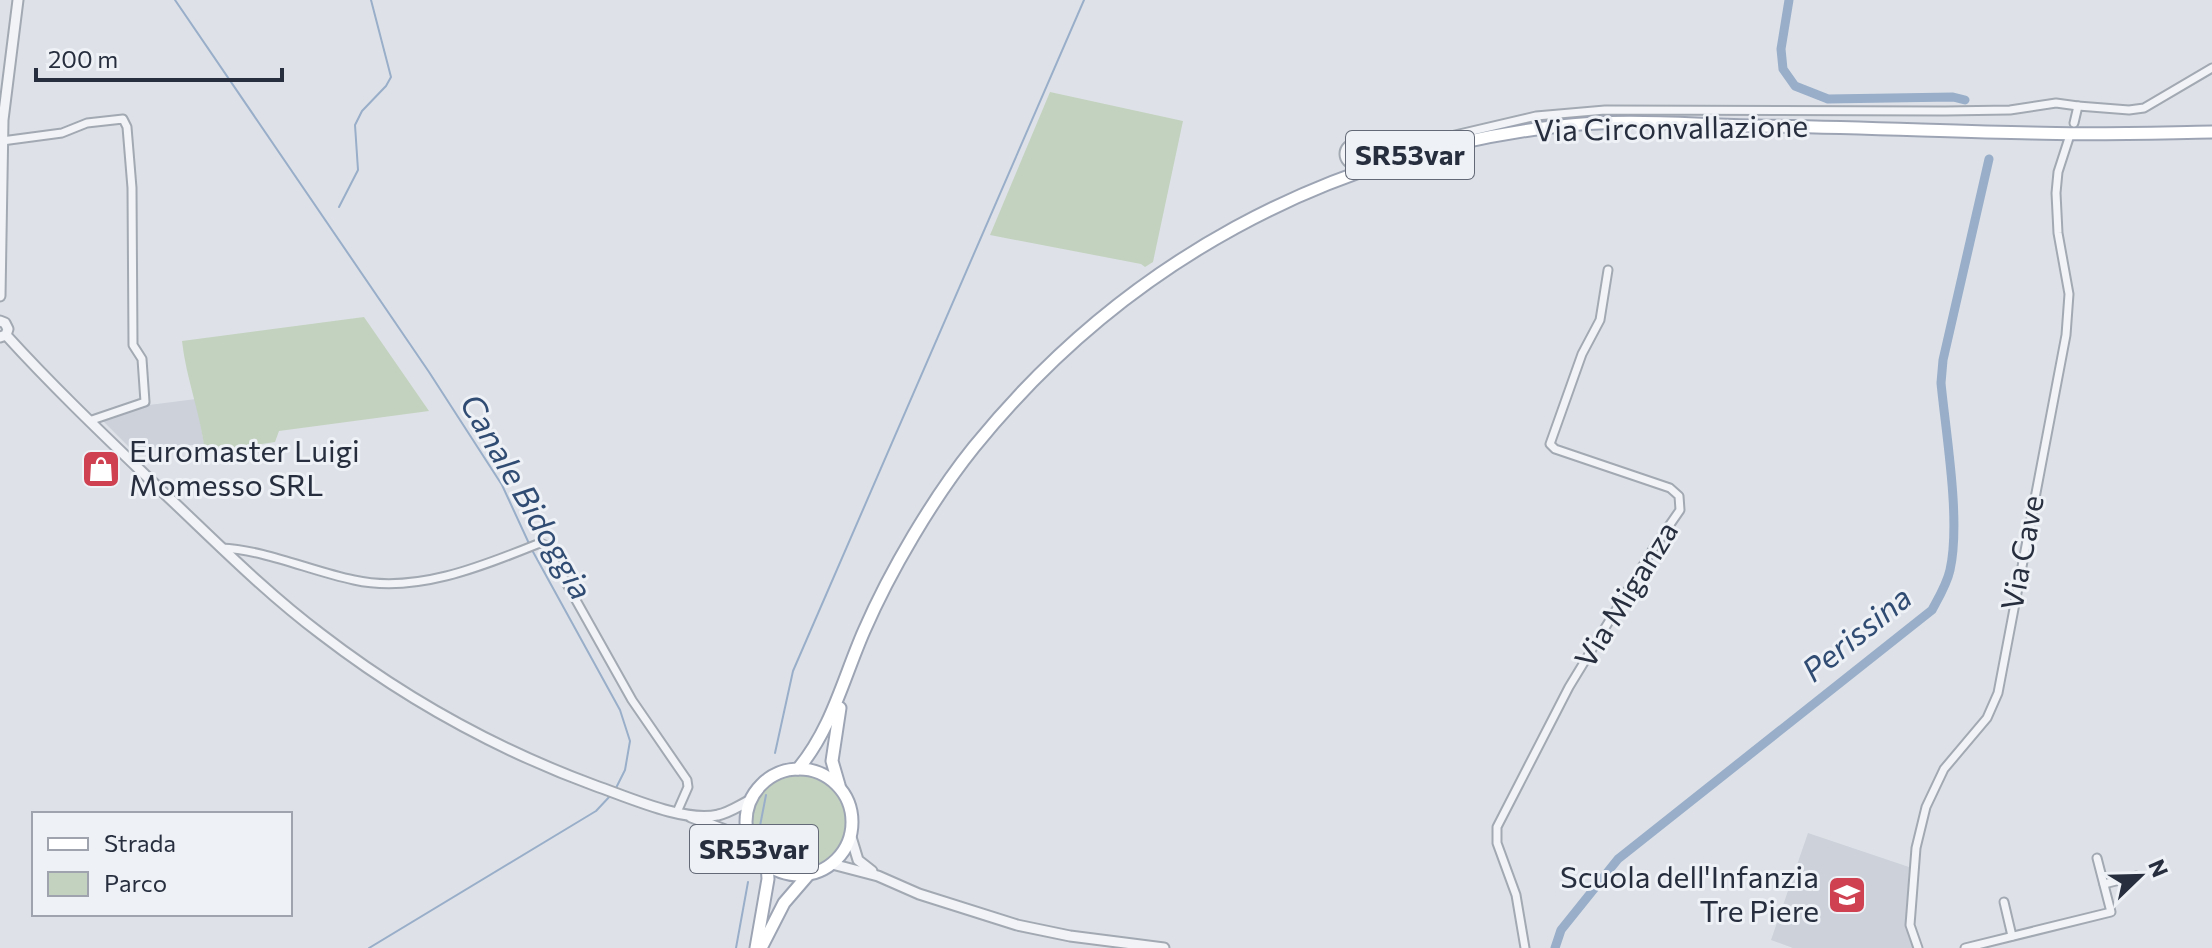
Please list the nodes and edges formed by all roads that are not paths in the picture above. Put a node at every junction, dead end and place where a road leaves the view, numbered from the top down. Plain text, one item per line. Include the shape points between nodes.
1 (18, 0) edge
2 (0, 47) edge
3 (13, 48) junction
4 (2212, 68) edge
5 (2078, 106) junction
6 (2074, 123) dead end
7 (2212, 132) edge
8 (2069, 138) dead end
9 (2, 141) edge
10 (1363, 147) junction
11 (1391, 150) junction
12 (1364, 160) junction
13 (1, 205) edge
14 (1608, 270) dead end
15 (0, 296) edge
16 (0, 321) edge
17 (3, 336) edge
18 (89, 421) junction
19 (221, 548) junction
20 (844, 684) junction
21 (798, 769) junction
22 (841, 788) junction
23 (751, 800) junction
24 (677, 812) junction
25 (689, 815) junction
26 (851, 837) junction
27 (749, 839) junction
28 (2097, 858) dead end
29 (767, 864) junction
30 (832, 864) junction
31 (809, 874) junction
32 (878, 876) junction
33 (2136, 876) dead end
34 (2104, 884) junction
35 (2004, 902) dead end
36 (2012, 936) junction
37 (758, 948) edge
38 (1164, 948) edge
39 (1525, 948) edge
40 (1918, 948) edge
41 (1965, 948) edge

1 - 3 street
2 - 3 street
3 - 9 street
4 - 5 street via 2144,108
5 - 6 street
5 - 11 street via 1605,110 1536,116
7 - 20 main road, Via Circonvallazione / SR53var via 1565,125 1404,156 1290,198 1144,285 1073,342 1017,398 972,449 932,507 882,594
8 - 40 street, Via Cave via 2056,193 2069,294 2066,335 1998,693 1987,718 1944,769 1918,836 1910,925
9 - 13 street
9 - 18 street via 108,120 123,119 127,127 133,345 142,359 145,402
10 - 11 street
10 - 12 street
10 - 12 street via 1350,145 1345,157 1351,164
11 - 12 street
13 - 15 street
14 - 39 street, Via Miganza via 1600,320 1550,444 1670,488 1679,496 1680,510 1569,687 1497,827
16 - 17 street via 7,327
17 - 18 street
18 - 19 street
19 - 24 street via 319,633 409,694 495,742 605,789
19 - 24 street via 386,585 428,580 540,543 549,549 632,700 687,780
20 - 21 main road, Via Circonvallazione / SR53var via 823,733
20 - 22 main road, Via Circonvallazione / SR53var via 832,761
21 - 22 main road, SR53var via 824,775
21 - 23 main road, SR53var via 772,776
22 - 26 main road, SR53var via 852,812
23 - 25 street via 714,816
23 - 27 main road, SR53var via 746,819
24 - 25 street
25 - 27 street
26 - 30 main road, SR53var
26 - 32 street via 858,860
27 - 29 main road, SR53var
28 - 34 street
29 - 31 main road, SR53var via 787,874
29 - 37 main road, SR53var
30 - 31 main road, SR53var
30 - 32 street
31 - 37 main road, SR53var via 784,903
32 - 38 street via 1017,925
33 - 34 street
34 - 36 street via 2111,912
35 - 36 street
36 - 41 street

